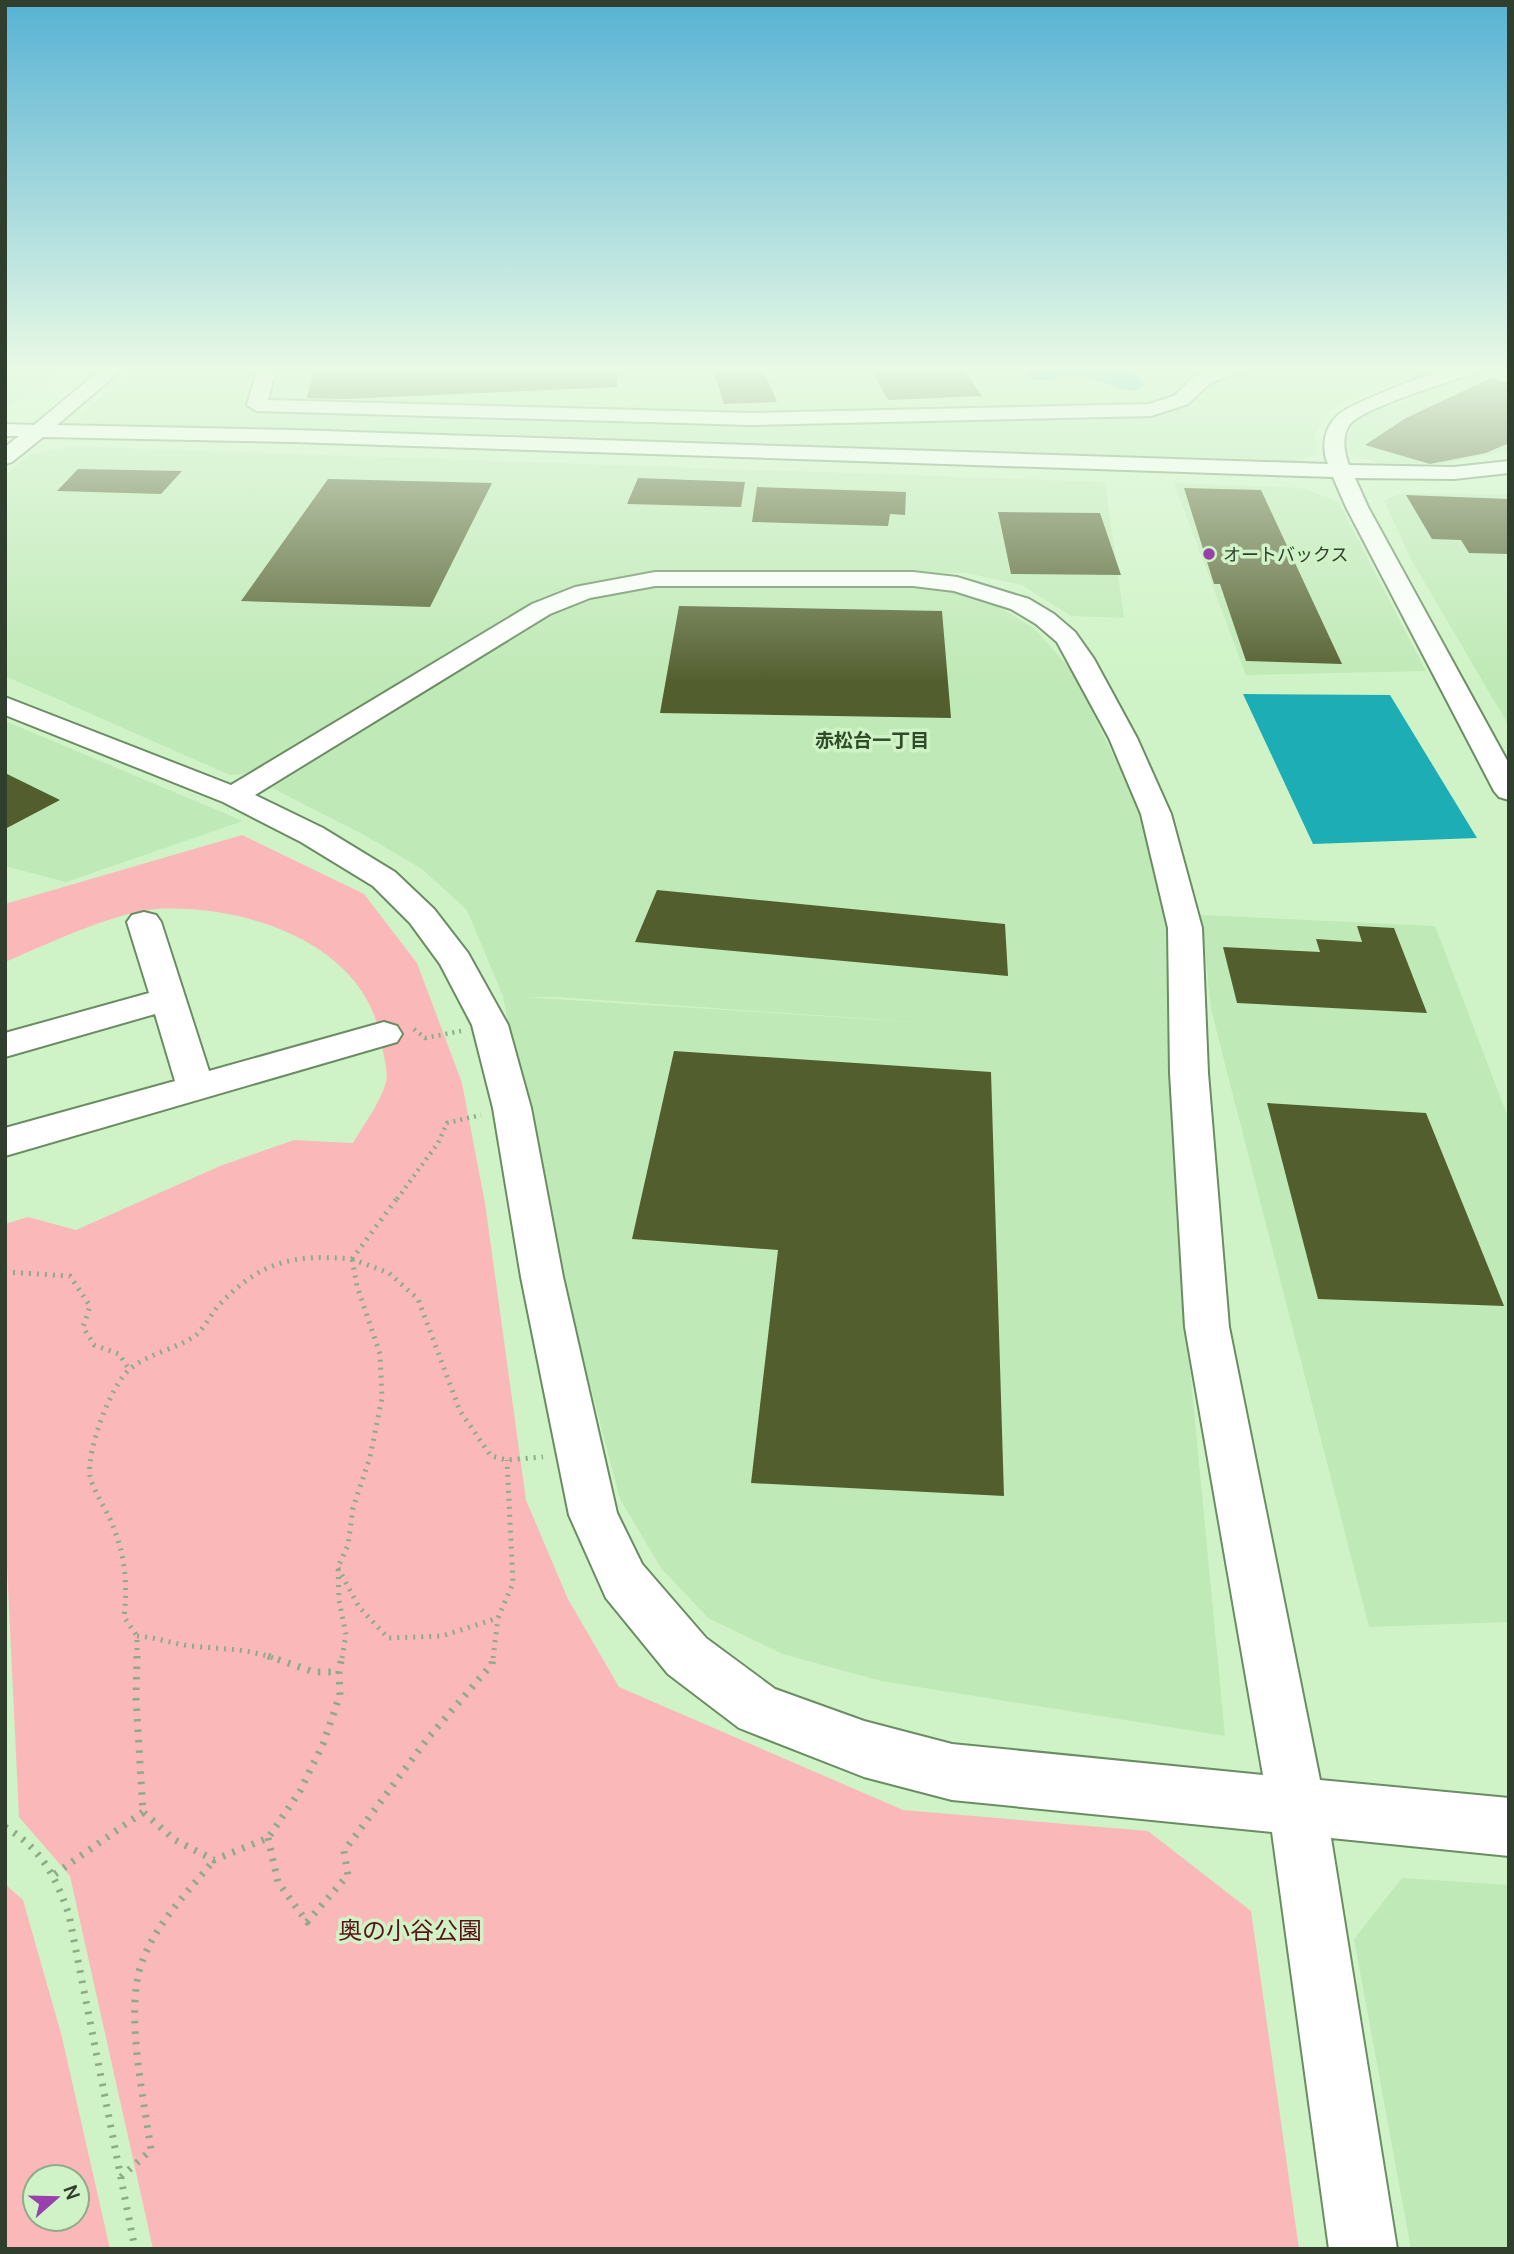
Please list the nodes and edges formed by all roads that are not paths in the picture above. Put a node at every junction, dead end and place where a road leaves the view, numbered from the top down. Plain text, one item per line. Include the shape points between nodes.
1 (1214, 472) edge
2 (1341, 472) edge
3 (1461, 472) edge
4 (1343, 476) junction
5 (1509, 480) edge
6 (5, 705) edge
7 (1509, 791) edge
8 (233, 796) junction
9 (144, 922) dead end
10 (168, 999) junction
11 (384, 1034) road end
12 (5, 1045) edge
13 (195, 1086) junction
14 (5, 1142) edge
15 (1297, 1805) junction
16 (1509, 1827) edge
17 (1363, 2249) edge

1 - 4 street
2 - 4 street
3 - 4 street
4 - 5 street via 1447,483
4 - 7 street
6 - 8 street
8 - 15 street via 312,835 384,879 422,916 456,961 490,1025 512,1108 593,1515 624,1581 687,1656 758,1709 864,1749 952,1772
8 - 15 street via 541,609 619,583 691,578 913,579 957,584 1020,604 1066,637 1123,738 1156,814 1185,928 1189,1073 1207,1327
9 - 10 street
10 - 12 street
10 - 13 street
11 - 13 street
13 - 14 street
15 - 16 street
15 - 17 street

